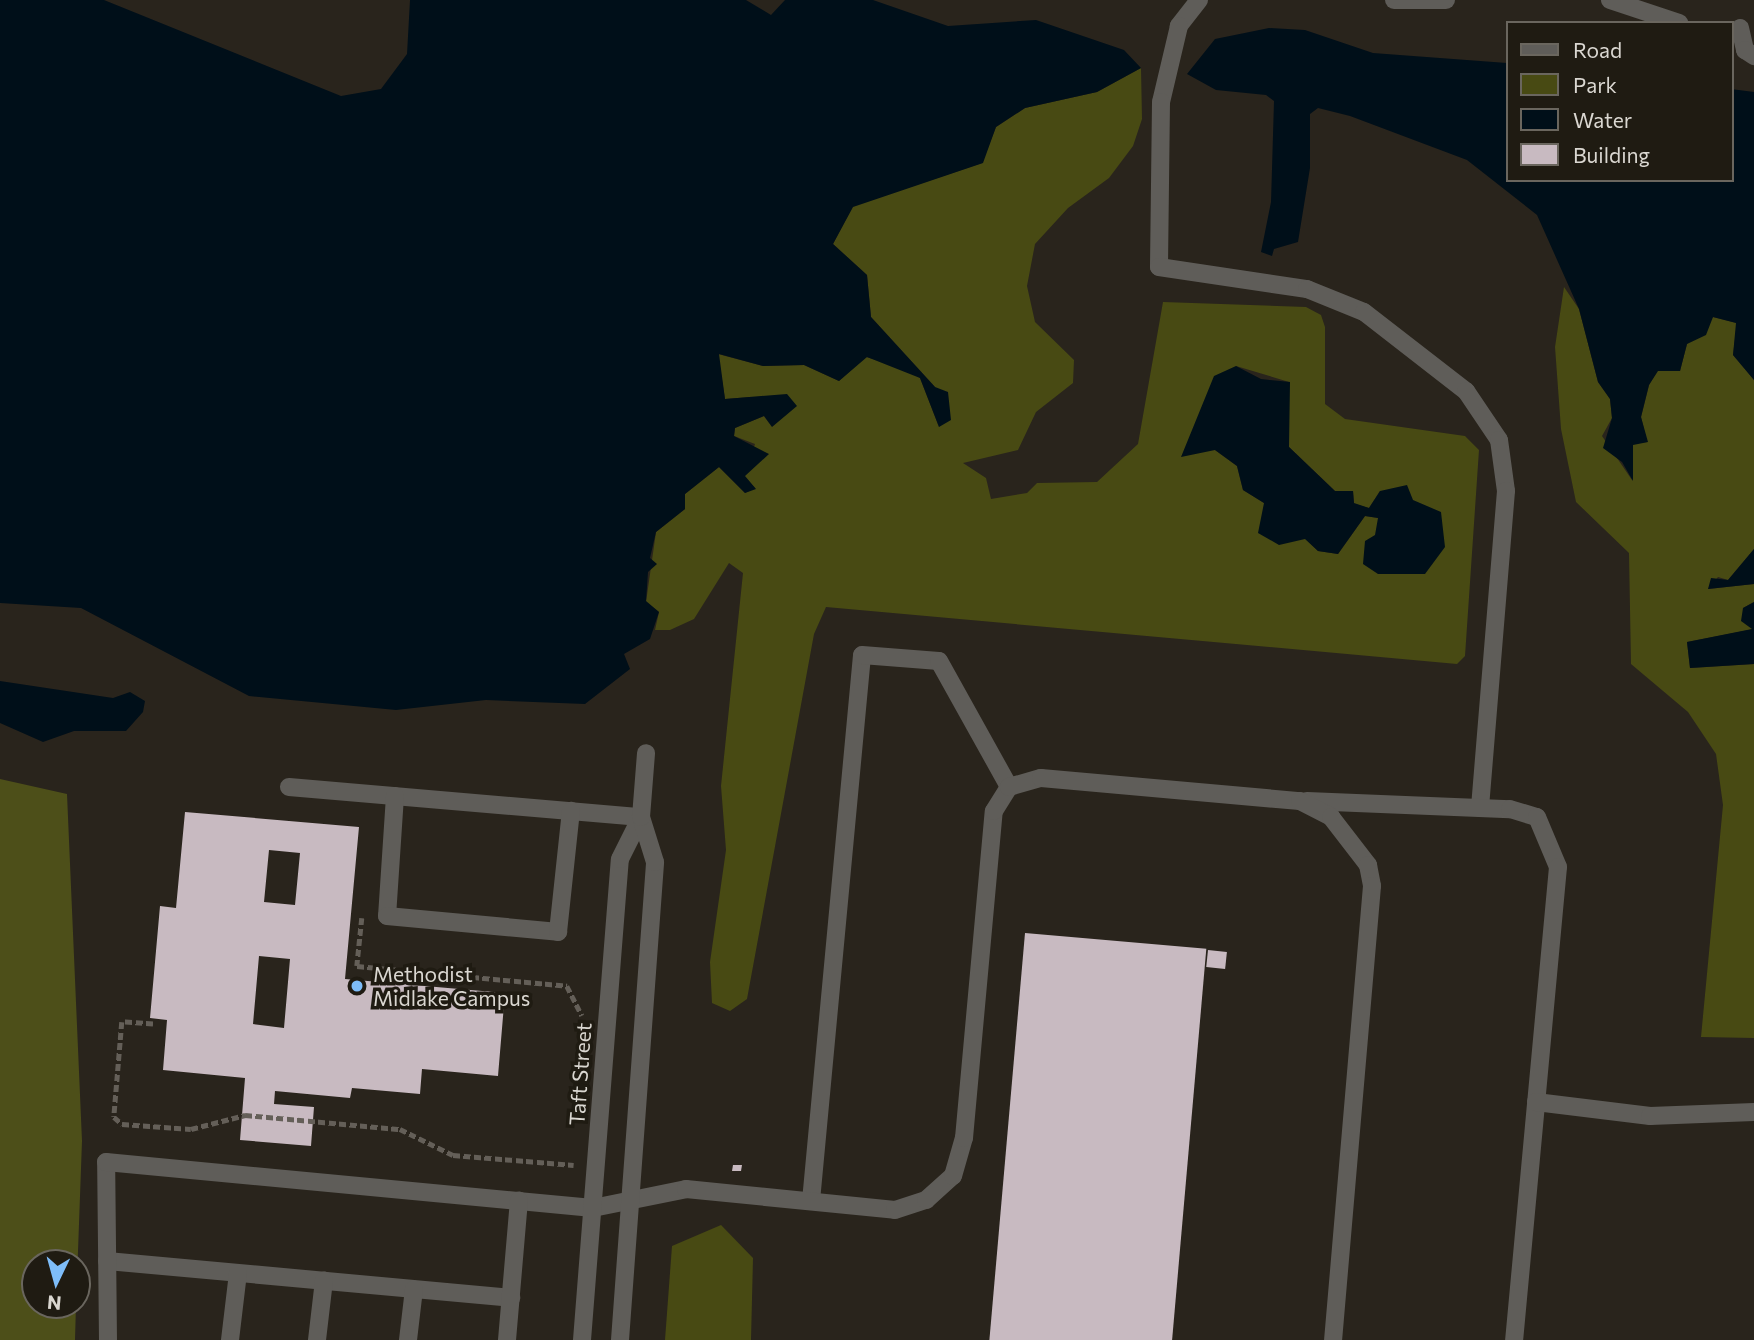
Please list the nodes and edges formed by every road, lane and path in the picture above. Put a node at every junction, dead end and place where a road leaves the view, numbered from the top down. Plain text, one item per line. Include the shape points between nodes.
1 (1199, 0) edge
2 (1394, 0) edge
3 (1446, 0) edge
4 (1610, 0) edge
5 (1673, 21) edge
6 (1742, 28) edge
7 (1754, 56) edge
8 (646, 753) dead end
9 (289, 787) dead end
10 (1009, 787) junction
11 (395, 796) junction
12 (1300, 801) junction
13 (1480, 807) junction
14 (571, 811) junction
15 (641, 817) junction
16 (362, 912) dead end
17 (153, 1024) dead end
18 (584, 1029) dead end
19 (1536, 1102) junction
20 (1754, 1112) edge
21 (575, 1151) dead end
22 (575, 1164) junction
23 (630, 1195) junction
24 (519, 1201) junction
25 (811, 1201) junction
26 (571, 1205) junction
27 (593, 1208) junction
28 (107, 1261) junction
29 (238, 1273) junction
30 (324, 1280) junction
31 (414, 1289) junction
32 (511, 1298) junction
33 (108, 1340) edge
34 (230, 1340) edge
35 (317, 1340) edge
36 (408, 1340) edge
37 (507, 1340) edge
38 (582, 1340) edge
39 (620, 1340) edge
40 (1333, 1340) edge
41 (1514, 1340) edge

1 - 13 street via 1179,26 1161,102 1159,267 1307,289 1364,312 1465,391 1504,454
2 - 3 street
4 - 5 street
6 - 7 street via 1745,50
8 - 15 street, Taft Street
9 - 11 street
10 - 12 street via 1041,778
10 - 25 street via 994,811 964,1138 953,1176 926,1200 895,1210
10 - 25 street via 939,661 862,655
11 - 14 street
11 - 14 street via 387,916 545,931 558,932
12 - 13 street
12 - 40 street via 1331,817 1360,848 1372,886
13 - 19 street via 1537,817 1558,867
14 - 15 street
15 - 23 street, Taft Street via 654,862
15 - 27 street, Taft Street via 620,859
16 - 18 path via 357,966 567,986
17 - 22 path via 122,1021 117,1122 191,1129 245,1115 400,1129 453,1155
19 - 20 street via 1650,1116
19 - 41 street
21 - 22 path
22 - 26 path
23 - 25 street via 711,1189
23 - 27 street
23 - 39 street, Taft Street
24 - 26 street
24 - 28 street via 106,1161
24 - 32 street
26 - 27 street
27 - 38 street, Taft Street
28 - 29 street
28 - 33 street
29 - 30 street
29 - 34 street
30 - 31 street
30 - 35 street
31 - 32 street
31 - 36 street
32 - 37 street

